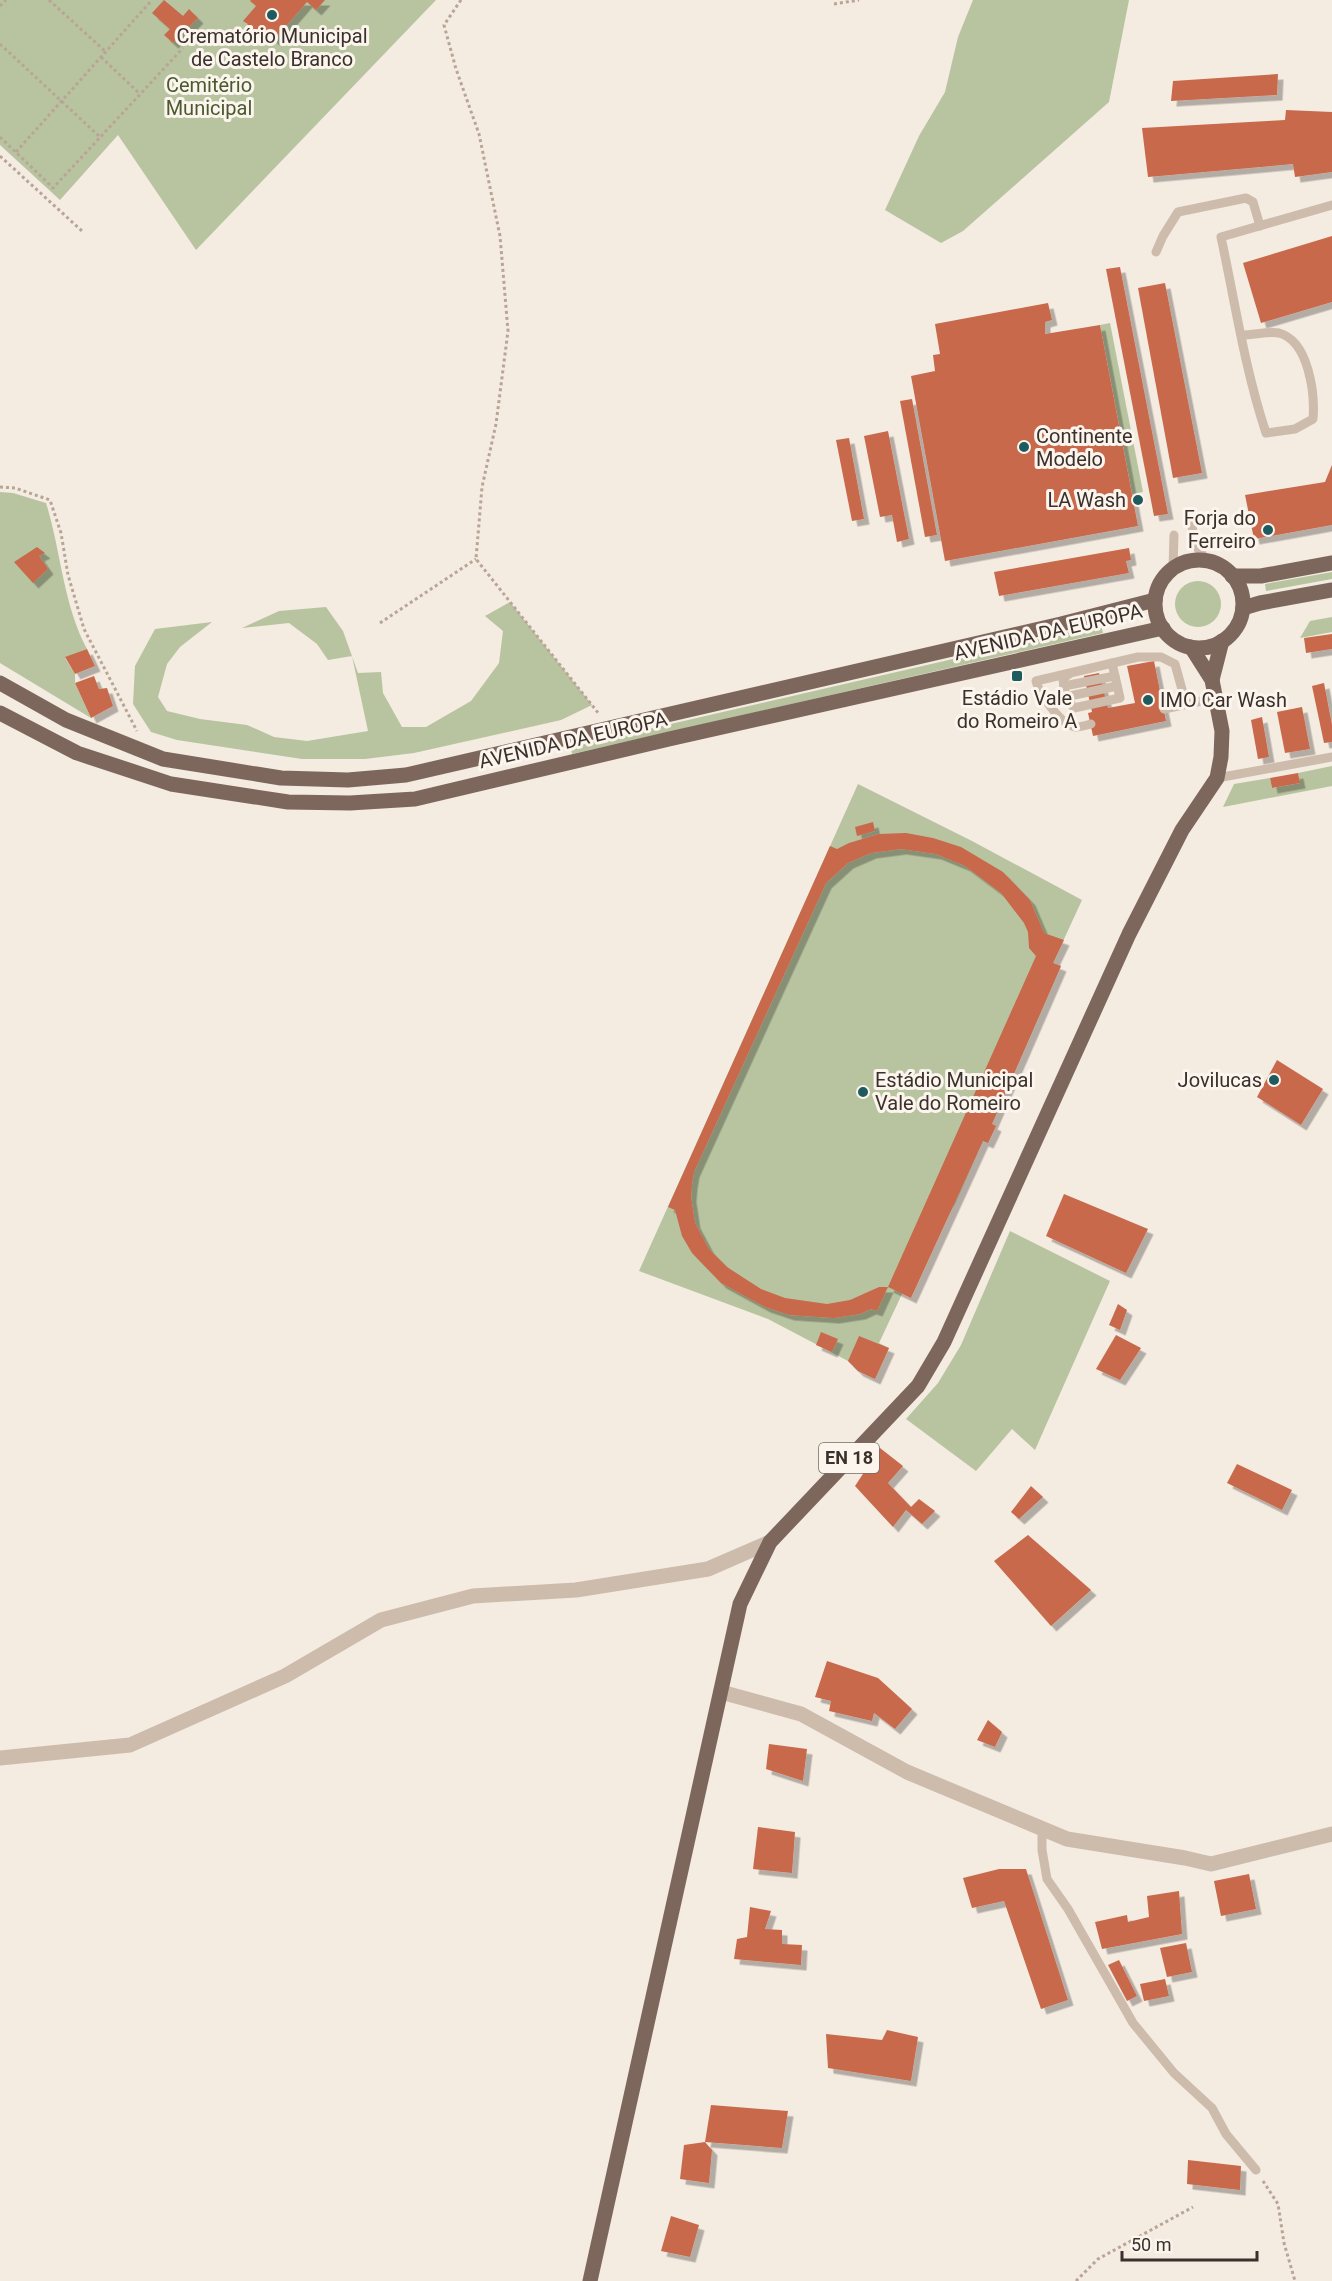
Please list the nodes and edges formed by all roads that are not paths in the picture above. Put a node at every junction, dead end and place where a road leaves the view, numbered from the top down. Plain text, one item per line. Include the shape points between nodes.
1 (1332, 205) edge
2 (1260, 226) junction
3 (1156, 252) dead end
4 (1242, 335) junction
5 (1191, 515) dead end
6 (1174, 535) dead end
7 (1207, 561) junction
8 (1332, 563) edge
9 (1173, 569) junction
10 (1232, 576) junction
11 (1332, 590) edge
12 (1155, 600) junction
13 (1243, 608) junction
14 (1163, 628) junction
15 (1222, 641) junction
16 (1191, 647) junction
17 (1112, 663) junction
18 (1071, 672) junction
19 (1115, 676) junction
20 (1212, 680) junction
21 (0, 683) edge
22 (1064, 686) junction
23 (1216, 698) junction
24 (1186, 704) junction
25 (1164, 709) dead end
26 (0, 712) edge
27 (1091, 724) dead end
28 (1332, 756) edge
29 (1217, 778) junction
30 (770, 1542) junction
31 (721, 1692) junction
32 (0, 1758) edge
33 (1042, 1829) junction
34 (1332, 1834) edge
35 (1256, 2170) road end
36 (590, 2281) edge

1 - 2 lane
2 - 3 lane via 1253,202 1246,198 1178,212
2 - 4 lane via 1221,237
4 - 4 lane via 1266,433 1295,429 1313,419 1312,389 1302,350 1277,332
5 - 7 lane via 1194,543
6 - 9 lane
7 - 9 main road via 1192,561
7 - 10 main road
8 - 10 main road via 1261,576
9 - 12 main road via 1161,583
10 - 13 main road via 1239,585
11 - 13 main road
12 - 14 main road via 1156,615
12 - 21 main road, AVENIDA DA EUROPA via 406,775 348,780 281,778 163,759 66,720
13 - 15 main road via 1237,626
14 - 16 main road via 1170,637
14 - 26 main road, AVENIDA DA EUROPA via 415,799 288,802 171,784 77,753
15 - 16 main road via 1202,648
15 - 20 main road, EN 18
16 - 20 main road, EN 18
17 - 18 lane
17 - 19 lane
17 - 24 lane via 1161,657 1175,664
18 - 22 lane via 1063,679
18 - 27 lane via 1036,681 1038,690 1067,723 1075,727
19 - 22 lane
19 - 22 lane via 1120,698 1076,708 1065,697
20 - 23 main road, EN 18
23 - 24 lane
23 - 29 main road, EN 18 via 1222,731
24 - 25 lane
28 - 29 lane
29 - 30 main road, EN 18 via 1182,830 1129,934 944,1342 918,1386
30 - 31 main road, EN 18 via 740,1604
30 - 32 street via 708,1569 576,1590 474,1596 381,1620 285,1676 130,1745
31 - 33 street via 801,1714 907,1772
31 - 36 main road, EN 18
33 - 34 street via 1067,1839 1211,1864
33 - 35 lane via 1047,1879 1133,2023 1174,2073 1212,2108 1226,2134

